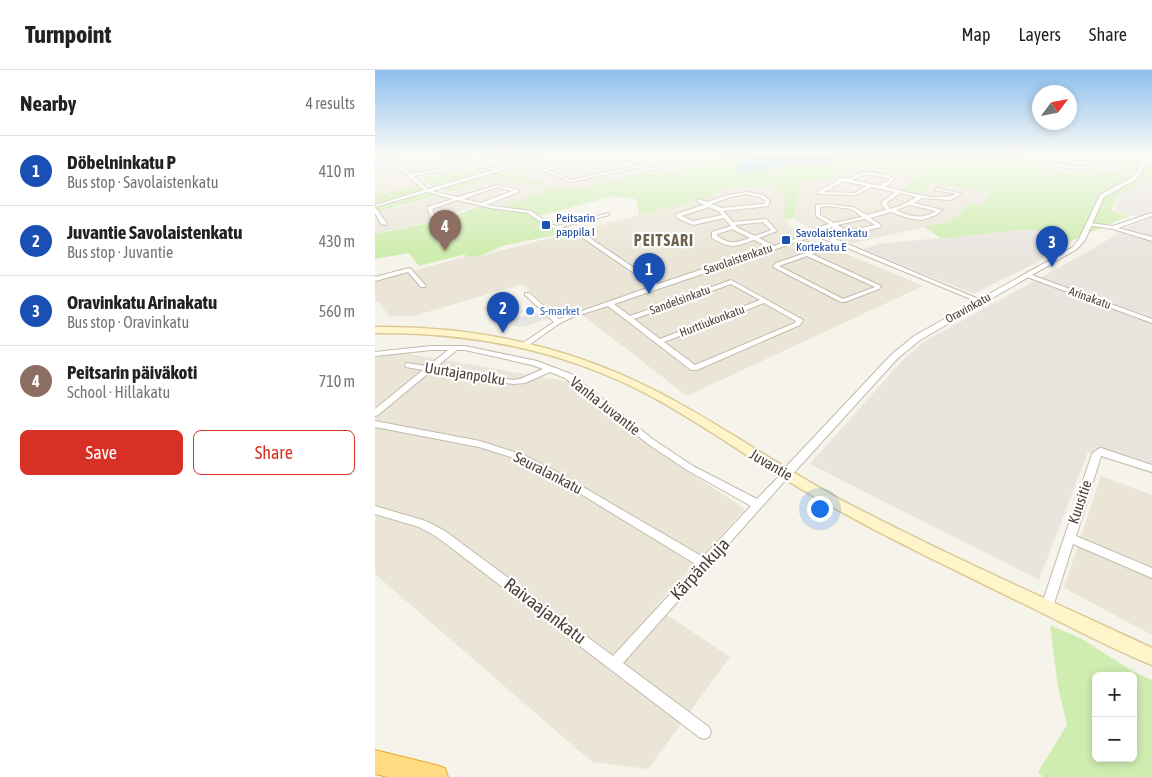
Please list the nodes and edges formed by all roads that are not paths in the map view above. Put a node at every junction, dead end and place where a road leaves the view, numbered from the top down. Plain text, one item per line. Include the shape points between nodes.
1 (423, 186) edge
2 (445, 186) edge
3 (832, 186) edge
4 (872, 186) joint
5 (1120, 186) edge
6 (882, 187) joint
7 (937, 189) dead end
8 (428, 191) junction
9 (899, 191) junction
10 (917, 196) junction
11 (458, 199) junction
12 (699, 200) dead end
13 (708, 204) junction
14 (910, 204) junction
15 (481, 205) junction
16 (375, 208) edge
17 (720, 210) junction
18 (889, 210) junction
19 (607, 214) dead end
20 (1152, 214) edge
21 (724, 216) junction
22 (863, 216) junction
23 (436, 218) dead end
24 (375, 223) edge
25 (831, 225) junction
26 (1090, 225) junction
27 (732, 226) junction
28 (557, 227) junction
29 (1113, 228) junction
30 (814, 234) junction
31 (755, 239) junction
32 (1152, 239) edge
33 (839, 242) junction
34 (773, 247) junction
35 (808, 254) junction
36 (1029, 276) junction
37 (375, 279) edge
38 (423, 286) dead end
39 (658, 286) junction
40 (527, 294) dead end
41 (764, 300) junction
42 (980, 301) junction
43 (609, 303) junction
44 (629, 318) junction
45 (1152, 320) edge
46 (558, 322) junction
47 (375, 330) edge
48 (660, 341) junction
49 (527, 345) junction
50 (455, 348) junction
51 (375, 354) edge
52 (409, 366) dead end
53 (429, 368) junction
54 (549, 369) junction
55 (375, 413) edge
56 (375, 424) edge
57 (1152, 469) edge
58 (786, 474) junction
59 (759, 506) junction
60 (375, 510) edge
61 (1069, 538) junction
62 (705, 564) junction
63 (1152, 573) edge
64 (1047, 607) junction
65 (1152, 657) edge
66 (614, 664) junction
67 (704, 732) dead end
68 (375, 762) edge
69 (375, 768) edge
70 (399, 777) edge
71 (436, 777) edge

1 - 8 street
2 - 8 street
3 - 4 street via 819,193 855,194
4 - 6 street
5 - 26 street, Oravinkatu via 1101,196
6 - 9 street
7 - 10 street via 960,194 950,199
8 - 11 street
8 - 16 street
9 - 10 street
9 - 18 street via 883,203
10 - 14 street via 920,197
11 - 15 street
11 - 15 street via 497,186 517,191
11 - 23 street via 429,208
12 - 13 street
13 - 17 street
13 - 17 street via 735,193 759,195 768,201 767,205
13 - 21 street via 683,212 679,217 693,223
14 - 18 street, Savolaistenkatu
14 - 18 street via 940,210 913,220
15 - 28 street via 529,212
16 - 24 street via 383,223
17 - 21 street
18 - 22 street, Savolaistenkatu
19 - 28 street
20 - 29 street
21 - 27 street
22 - 25 street, Savolaistenkatu
22 - 25 street via 879,226 847,233
22 - 25 street via 846,206 818,206 819,216
25 - 30 street, Savolaistenkatu
26 - 29 street
26 - 36 street, Oravinkatu via 1075,248
27 - 31 street
27 - 31 street via 714,236 734,245
27 - 31 street via 764,220 774,231
28 - 39 street via 579,233
29 - 32 street
30 - 33 street
30 - 34 street, Savolaistenkatu
31 - 34 street
33 - 35 street
33 - 42 street
34 - 39 street, Savolaistenkatu
35 - 35 street via 776,267 843,301 878,286
36 - 42 street, Oravinkatu
36 - 45 street, Arinakatu
37 - 38 street via 409,270
39 - 43 street, Savolaistenkatu
40 - 46 street
41 - 44 street, Sandelsinkatu via 731,282
41 - 48 street, Hurttiukonkatu
41 - 48 street via 800,320 798,324 694,368
42 - 58 street, Oravinkatu via 917,338 895,357
43 - 44 street
43 - 46 street, Savolaistenkatu
44 - 48 street
46 - 49 street, Savolaistenkatu
47 - 49 main road, Juvantie via 454,333
49 - 58 main road, Juvantie via 591,365 649,391
50 - 51 street, Vanha Juvantie
50 - 53 street
50 - 54 street, Vanha Juvantie via 491,353
52 - 53 street, Uurtajanpolku
53 - 54 street, Uurtajanpolku via 513,382
53 - 55 street
54 - 59 street, Vanha Juvantie via 577,382 626,424 682,462
56 - 62 street, Seuralankatu via 480,444 521,457
57 - 61 street, Kuusitie via 1101,452 1097,454
58 - 59 street, Kärpänkuja
58 - 64 main road, Juvantie via 839,505
59 - 62 street, Kärpänkuja
60 - 66 street, Raivaajankatu via 422,524 441,534
61 - 63 street
61 - 64 street, Kuusitie
62 - 66 street, Kärpänkuja
64 - 65 main road, Juvantie
66 - 67 street, Raivaajankatu
68 - 71 highway
69 - 70 highway

